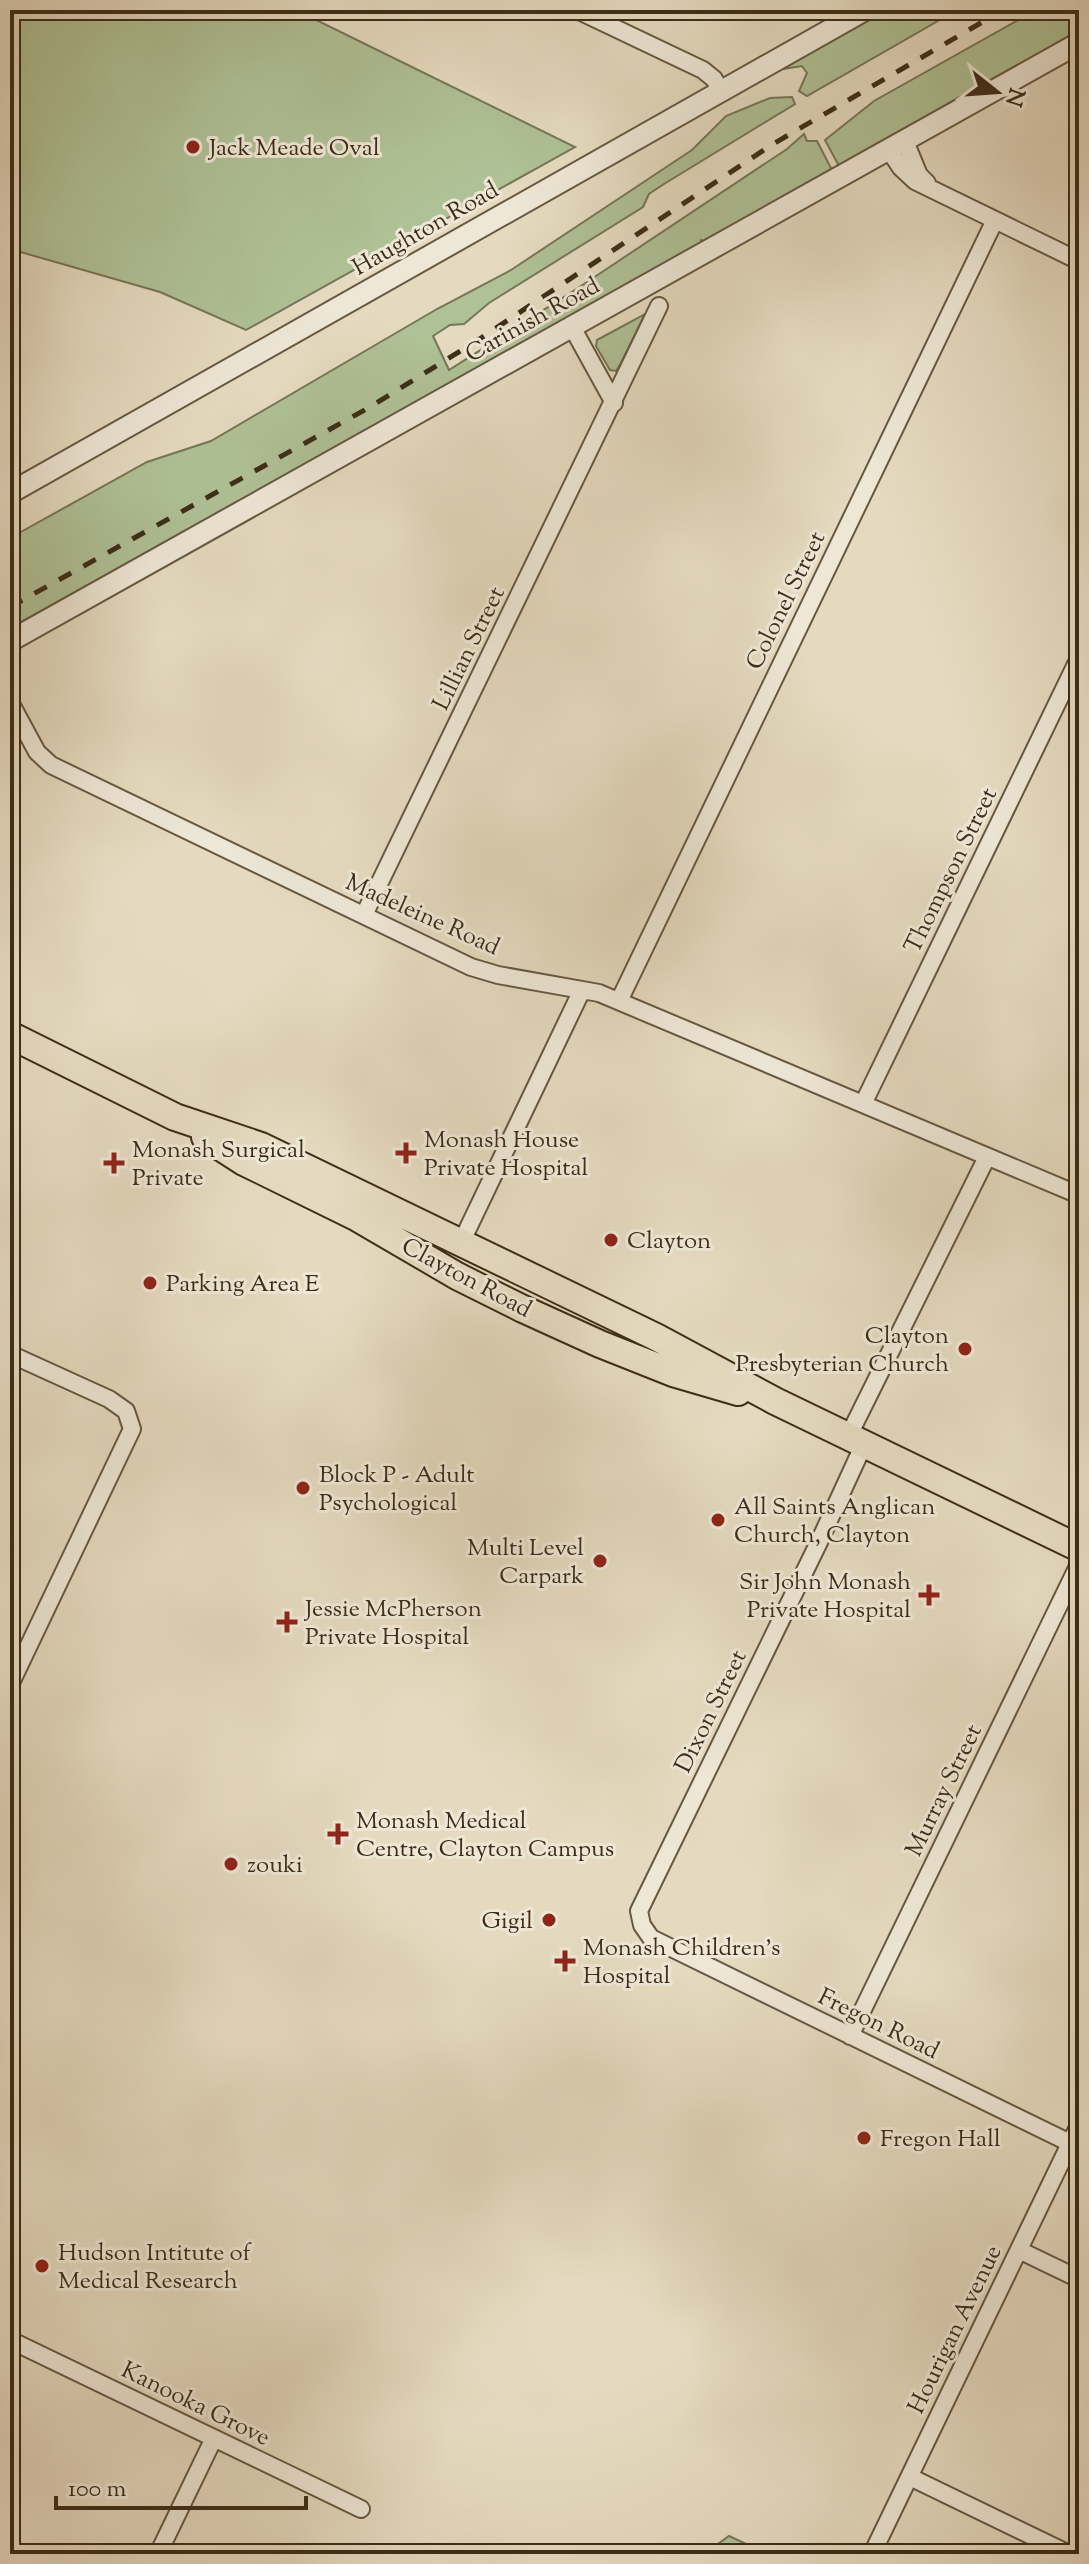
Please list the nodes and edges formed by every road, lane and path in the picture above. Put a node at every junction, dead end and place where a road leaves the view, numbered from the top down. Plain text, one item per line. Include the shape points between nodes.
1 (577, 10) edge
2 (865, 10) edge
3 (1079, 43) edge
4 (721, 91) junction
5 (897, 146) junction
6 (995, 220) junction
7 (1079, 261) edge
8 (659, 306) dead end
9 (572, 327) junction
10 (614, 403) junction
11 (13, 487) edge
12 (10, 641) edge
13 (1079, 658) edge
14 (10, 702) edge
15 (364, 915) junction
16 (582, 990) junction
17 (619, 1001) junction
18 (10, 1035) edge
19 (864, 1102) junction
20 (175, 1117) junction
21 (987, 1157) junction
22 (1079, 1195) edge
23 (461, 1243) junction
24 (10, 1354) edge
25 (775, 1401) junction
26 (856, 1440) junction
27 (1079, 1548) edge
28 (1079, 1564) edge
29 (10, 1685) edge
30 (639, 1911) joint
31 (850, 2036) junction
32 (1079, 2125) edge
33 (1070, 2143) junction
34 (1019, 2250) junction
35 (1079, 2279) edge
36 (10, 2340) edge
37 (214, 2438) junction
38 (910, 2477) junction
39 (361, 2509) dead end
40 (158, 2554) edge
41 (872, 2554) edge
42 (1069, 2554) edge

1 - 4 street via 703,70
2 - 4 street, Haughton Road
3 - 5 street, Carinish Road
4 - 11 street, Haughton Road
5 - 6 street via 933,190
5 - 9 street, Carinish Road
6 - 7 street
6 - 17 street, Colonel Street
8 - 10 street, Lillian Street
9 - 10 street
9 - 12 street, Carinish Road
10 - 15 street, Lillian Street
13 - 19 street, Thompson Street
14 - 15 street, Madeleine Road via 37,752 51,765
15 - 16 street, Madeleine Road via 485,972
16 - 17 street, Madeleine Road
16 - 23 street
17 - 19 street, Madeleine Road
18 - 20 main road, Clayton Road
19 - 21 street, Madeleine Road
20 - 23 main road, Clayton Road via 254,1142
20 - 25 main road, Clayton Road via 244,1162 523,1309 673,1373
21 - 22 street, Madeleine Road
21 - 26 street, Dixon Street
23 - 25 main road, Clayton Road
24 - 29 street via 109,1399 126,1411 132,1429
25 - 26 main road, Clayton Road
26 - 27 main road, Clayton Road
26 - 30 street, Dixon Street via 814,1553
28 - 31 street, Murray Street
30 - 31 street, Fregon Road via 651,1938
31 - 33 street, Fregon Road
32 - 33 street, Hourigan Avenue
33 - 34 street, Hourigan Avenue
34 - 35 street
34 - 38 street, Hourigan Avenue
36 - 37 street, Kanooka Grove
37 - 39 street, Kanooka Grove
37 - 40 street
38 - 41 street, Hourigan Avenue
38 - 42 street

